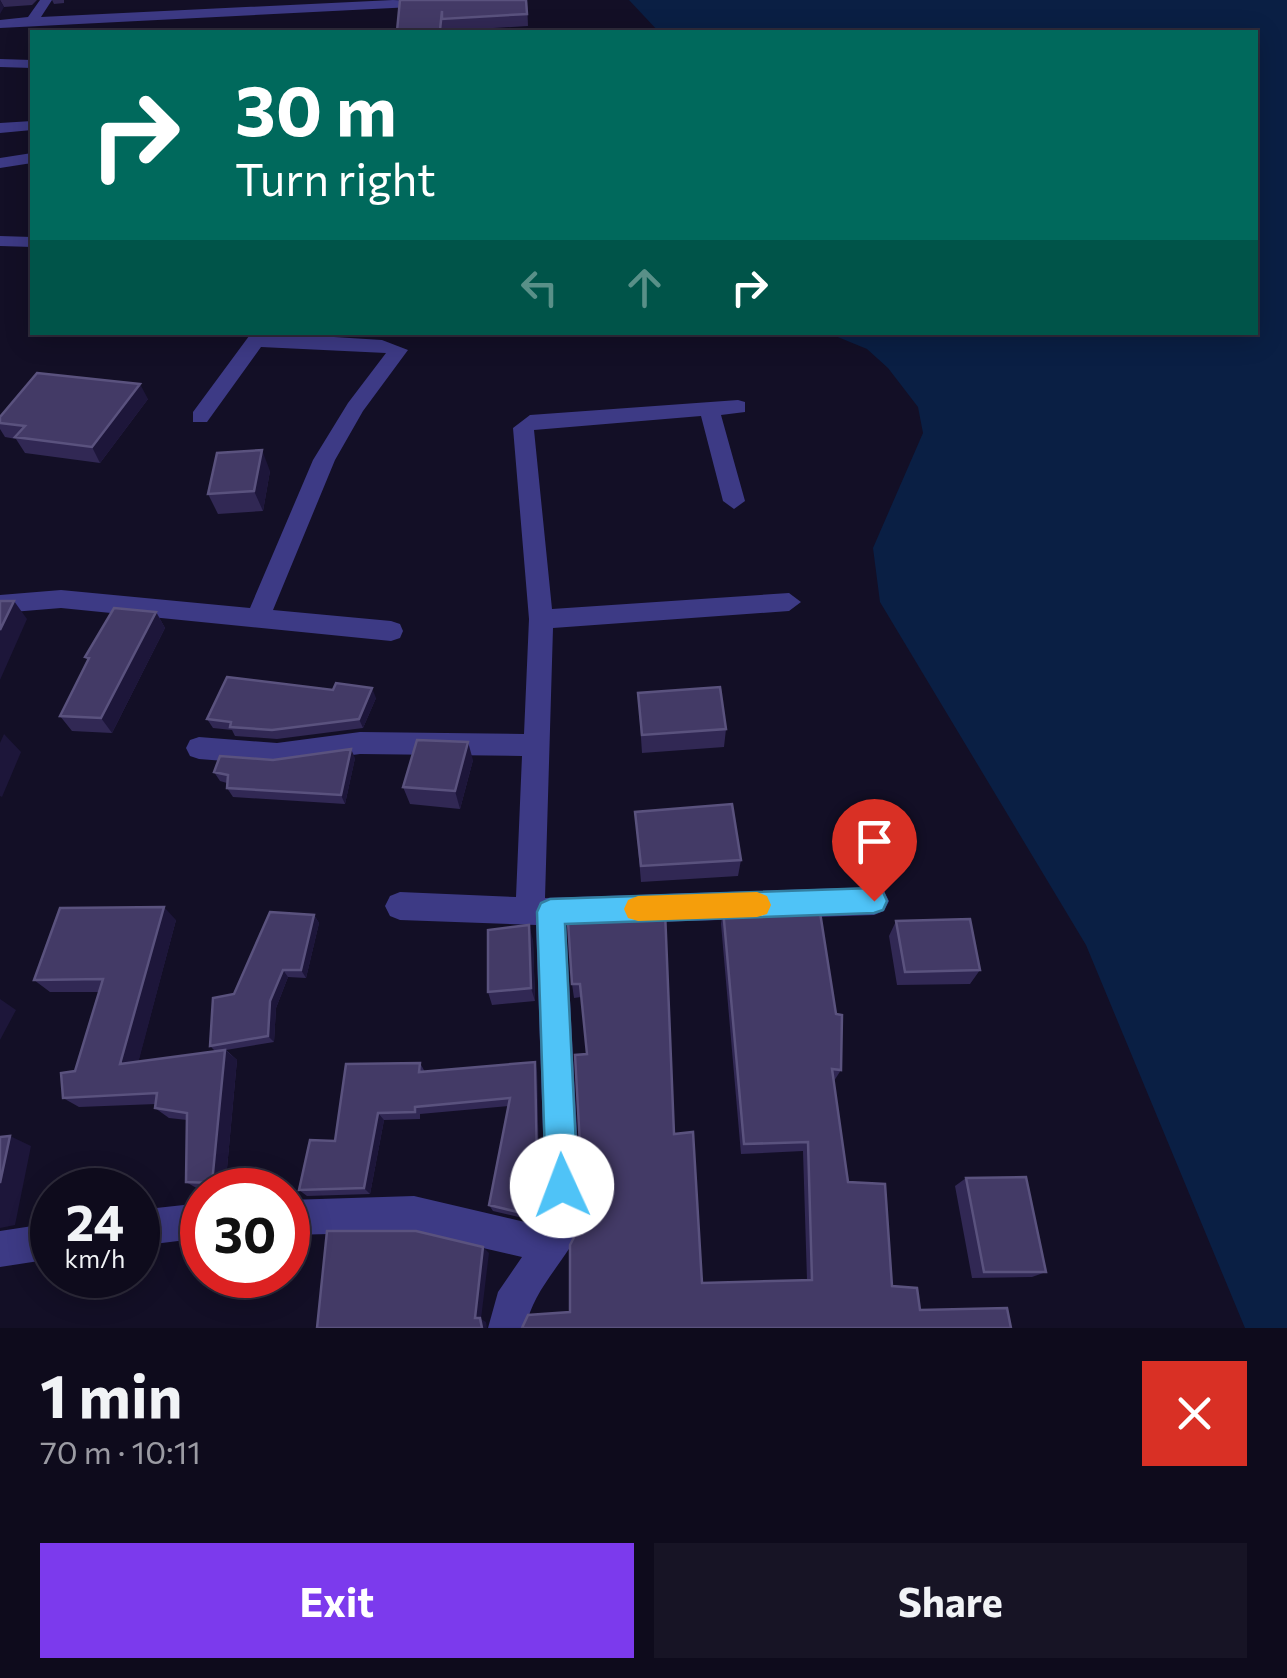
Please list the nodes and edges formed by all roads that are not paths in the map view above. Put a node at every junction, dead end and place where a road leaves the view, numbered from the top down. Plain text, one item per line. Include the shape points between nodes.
1 (46, 0) edge
2 (452, 1) edge
3 (32, 21) junction
4 (0, 24) edge
5 (0, 64) edge
6 (30, 64) edge
7 (30, 126) edge
8 (0, 128) edge
9 (30, 158) edge
10 (0, 163) edge
11 (0, 242) edge
12 (30, 242) edge
13 (259, 337) edge
14 (738, 407) dead end
15 (709, 410) junction
16 (200, 417) dead end
17 (734, 501) dead end
18 (789, 602) dead end
19 (0, 604) edge
20 (247, 619) junction
21 (541, 619) junction
22 (391, 631) dead end
23 (536, 745) junction
24 (200, 748) dead end
25 (874, 901) dead end
26 (400, 906) dead end
27 (540, 911) junction
28 (310, 1216) edge
29 (30, 1244) edge
30 (552, 1246) junction
31 (0, 1249) edge
32 (507, 1328) edge

1 - 3 street
2 - 3 street
3 - 4 street
5 - 6 street
7 - 8 street
9 - 10 street
11 - 12 street
13 - 16 street
13 - 20 street via 390,347 324,460
14 - 15 street
15 - 17 street
15 - 21 street via 530,422 523,428
18 - 21 street
19 - 20 street via 62,599
20 - 22 street
21 - 23 street
23 - 24 street via 324,744 277,754
23 - 27 street
25 - 27 street
26 - 27 street
27 - 30 street via 564,1225
28 - 30 street via 414,1214
29 - 31 street
30 - 32 street via 512,1306

